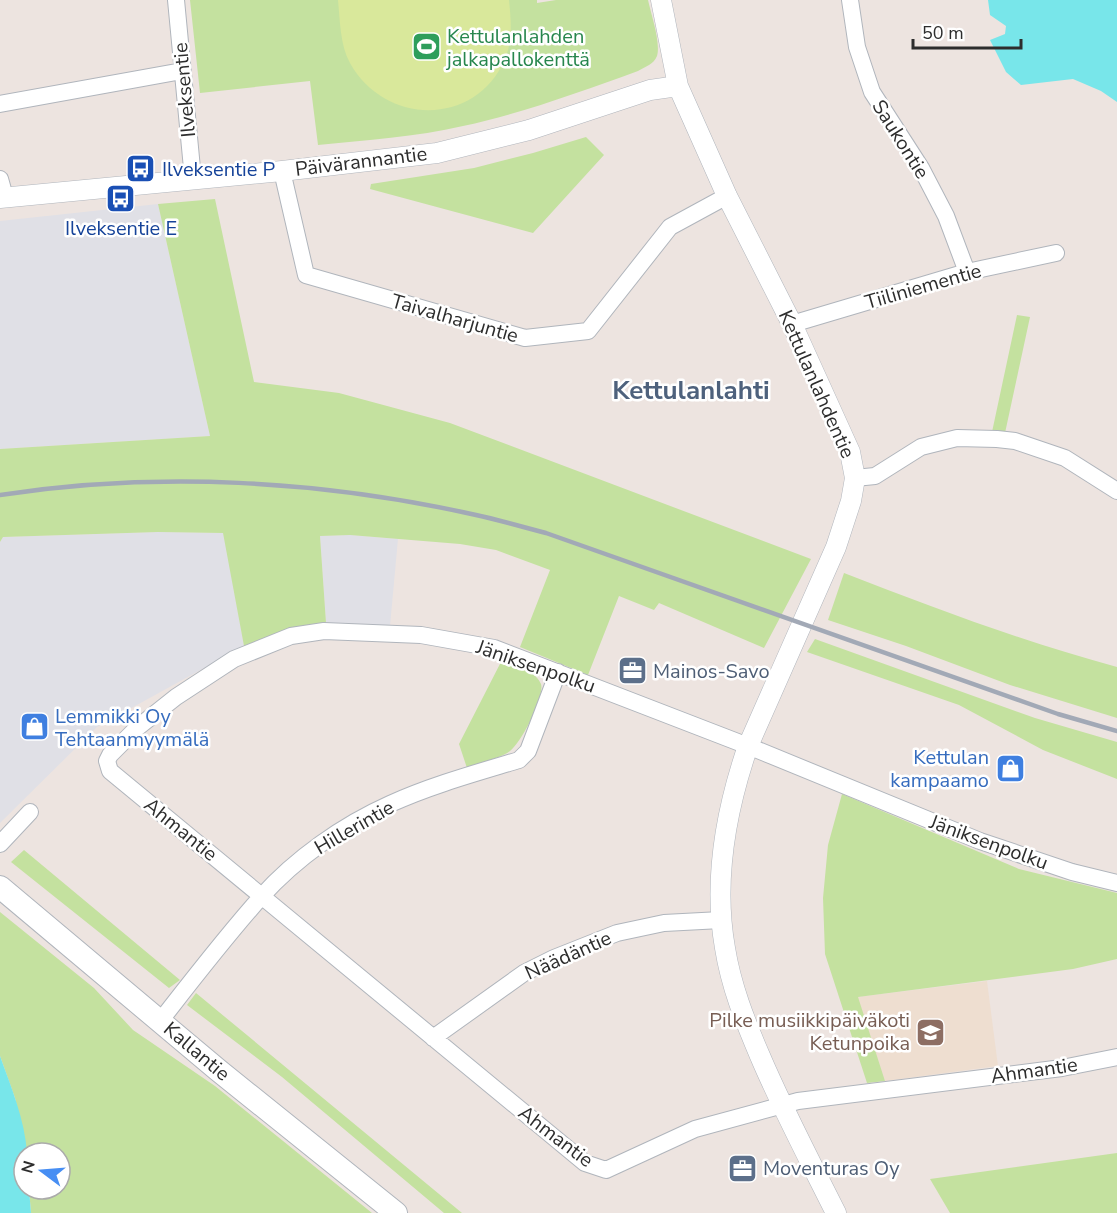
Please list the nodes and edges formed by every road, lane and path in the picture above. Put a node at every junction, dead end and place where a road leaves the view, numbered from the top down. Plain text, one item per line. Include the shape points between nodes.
1 (176, 0) edge
2 (661, 0) edge
3 (850, 0) edge
4 (182, 71) junction
5 (678, 86) junction
6 (0, 104) edge
7 (282, 171) junction
8 (193, 179) junction
9 (2, 191) edge
10 (728, 196) junction
11 (1056, 253) dead end
12 (967, 272) junction
13 (792, 324) junction
14 (855, 478) junction
15 (1117, 491) edge
16 (558, 672) junction
17 (748, 746) junction
18 (107, 761) joint
19 (30, 812) dead end
20 (0, 844) edge
21 (1117, 883) edge
22 (0, 887) edge
23 (262, 896) junction
24 (721, 920) junction
25 (160, 1020) junction
26 (433, 1038) junction
27 (1117, 1057) edge
28 (781, 1105) junction
29 (396, 1213) edge
30 (836, 1213) edge

1 - 4 street, Ilveksentie
2 - 5 street, Kettulanlahdentie
3 - 12 street, Saukontie via 857,47 872,92 921,168 946,216
4 - 6 street
4 - 8 street, Ilveksentie
5 - 7 street, Päivärannantie via 650,90 529,130 436,153
5 - 10 street, Kettulanlahdentie
7 - 8 street, Päivärannantie
7 - 10 street, Taivalharjuntie via 306,275 525,338 588,331 670,227
8 - 9 street, Päivärannantie
10 - 13 street, Kettulanlahdentie
11 - 12 street, Tiiliniementie
12 - 13 street, Tiiliniementie
13 - 14 street, Kettulanlahdentie via 850,452
14 - 15 street via 875,476 921,447 957,438 997,439 1065,458
14 - 17 street, Kettulanlahdentie via 836,547
16 - 17 street, Jäniksenpolku
16 - 18 street, Jäniksenpolku via 495,648 421,635 324,631 291,636 234,659 176,697 137,728
16 - 23 street, Hillerintie via 528,751 519,760 389,804 307,855
17 - 21 street, Jäniksenpolku via 980,841
17 - 24 street, Kettulanlahdentie via 726,829 720,877
18 - 23 street, Ahmantie via 110,771
19 - 20 street
22 - 25 main road, Kallantie
23 - 25 street, Hillerintie
23 - 26 street, Ahmantie
24 - 26 street, Näädäntie via 664,923 617,933 554,958 524,973
24 - 28 street, Kettulanlahdentie via 738,1003
25 - 29 main road, Kallantie
26 - 28 street, Ahmantie via 585,1163 606,1170 695,1129
27 - 28 street, Ahmantie via 1062,1068
28 - 30 street, Kettulanlahdentie

